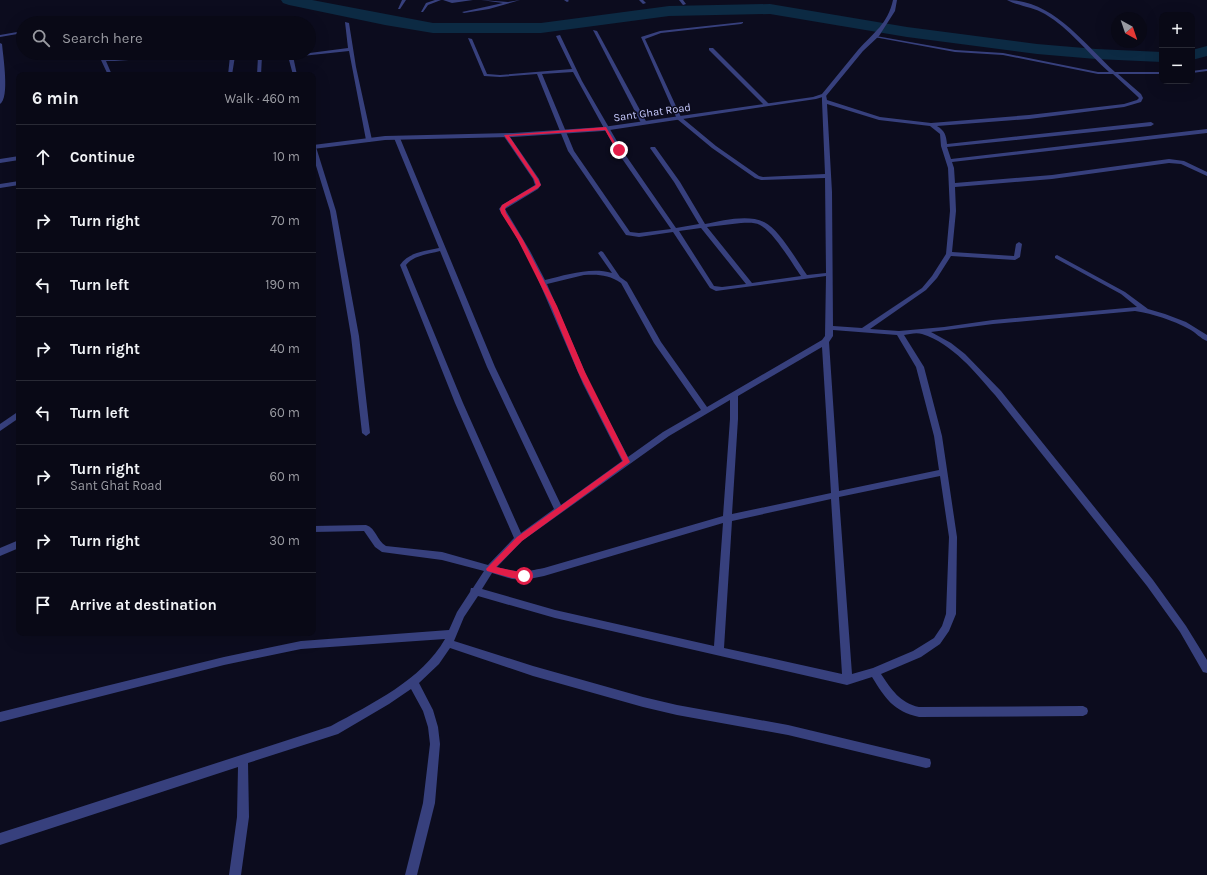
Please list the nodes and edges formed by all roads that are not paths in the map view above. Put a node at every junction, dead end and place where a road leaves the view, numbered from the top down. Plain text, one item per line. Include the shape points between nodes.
1 (404, 0) edge
2 (439, 0) edge
3 (445, 0) edge
4 (471, 0) edge
5 (483, 0) edge
6 (518, 0) edge
7 (895, 0) edge
8 (1010, 0) edge
9 (510, 2) junction
10 (399, 8) dead end
11 (422, 11) dead end
12 (464, 12) dead end
13 (741, 23) dead end
14 (347, 24) dead end
15 (595, 30) dead end
16 (16, 33) edge
17 (0, 36) edge
18 (558, 36) dead end
19 (876, 36) junction
20 (470, 39) dead end
21 (0, 44) edge
22 (350, 49) junction
23 (711, 49) dead end
24 (316, 54) edge
25 (103, 60) edge
26 (232, 60) edge
27 (260, 60) edge
28 (291, 60) edge
29 (575, 70) junction
30 (1207, 70) edge
31 (109, 72) edge
32 (230, 72) edge
33 (259, 72) edge
34 (294, 72) edge
35 (1195, 72) edge
36 (538, 73) junction
37 (1114, 73) junction
38 (1159, 73) edge
39 (824, 98) junction
40 (0, 103) edge
41 (766, 105) junction
42 (679, 118) junction
43 (644, 123) junction
44 (1151, 124) dead end
45 (931, 125) junction
46 (606, 128) junction
47 (1207, 130) edge
48 (564, 132) junction
49 (506, 135) junction
50 (397, 138) junction
51 (369, 140) junction
52 (944, 146) junction
53 (316, 147) edge
54 (654, 148) dead end
55 (316, 157) edge
56 (16, 158) edge
57 (0, 161) edge
58 (949, 161) junction
59 (1207, 174) edge
60 (828, 176) junction
61 (16, 183) edge
62 (952, 185) junction
63 (0, 186) edge
64 (703, 226) junction
65 (675, 230) junction
66 (1018, 244) dead end
67 (442, 249) junction
68 (601, 253) dead end
69 (949, 254) junction
70 (1056, 257) dead end
71 (830, 274) junction
72 (617, 276) junction
73 (804, 277) junction
74 (542, 283) junction
75 (750, 285) junction
76 (1145, 310) junction
77 (830, 328) junction
78 (862, 331) junction
79 (922, 331) junction
80 (899, 333) junction
81 (1207, 338) edge
82 (825, 342) junction
83 (734, 394) junction
84 (706, 411) junction
85 (16, 416) edge
86 (0, 428) edge
87 (366, 433) dead end
88 (626, 462) junction
89 (944, 472) junction
90 (835, 494) junction
91 (560, 510) junction
92 (728, 518) junction
93 (316, 529) edge
94 (519, 539) junction
95 (16, 545) edge
96 (0, 552) edge
97 (490, 569) junction
98 (474, 591) junction
99 (450, 638) junction
100 (719, 652) junction
101 (1207, 669) edge
102 (874, 672) junction
103 (847, 680) junction
104 (413, 682) junction
105 (1083, 711) dead end
106 (0, 717) edge
107 (242, 760) junction
108 (926, 764) dead end
109 (0, 839) edge
110 (235, 875) edge
111 (411, 875) edge

1 - 10 street
2 - 11 street via 428,4
3 - 4 street
5 - 9 street
6 - 9 street
7 - 19 street via 893,11
8 - 37 street via 1047,13 1080,39
9 - 12 street via 483,10
13 - 42 street via 660,32 643,38
14 - 22 street
15 - 43 street
16 - 17 street
18 - 29 street
19 - 37 street via 956,51 1003,54 1078,69
19 - 39 street via 861,50
20 - 36 street via 486,75
21 - 40 street via 3,95
22 - 24 street
22 - 51 street
23 - 41 street
25 - 31 street
26 - 32 street
27 - 33 street
28 - 34 street
29 - 36 street
29 - 46 street
30 - 35 street
36 - 48 street
37 - 38 street
37 - 45 street via 1141,98 1139,101 1029,117
39 - 41 street, Sant Ghat Road
39 - 45 street via 874,117
39 - 60 street
41 - 42 street, Sant Ghat Road
42 - 43 street, Sant Ghat Road
42 - 60 street via 714,147 757,177 770,179
43 - 46 street, Sant Ghat Road
44 - 52 street
45 - 52 street via 943,134
46 - 48 street, Sant Ghat Road
46 - 65 street
47 - 58 street
48 - 49 street, Sant Ghat Road
48 - 65 street via 571,151 628,234
49 - 50 street, Sant Ghat Road
49 - 74 street via 538,185 502,209
50 - 51 street, Sant Ghat Road
50 - 67 street
51 - 53 street, Sant Ghat Road
52 - 58 street
54 - 64 street
55 - 87 street via 333,211 355,336
56 - 57 street
58 - 62 street
59 - 62 street via 1182,162 1169,161 1052,177
60 - 71 street
61 - 63 street
62 - 69 street via 953,211
64 - 65 street
64 - 73 street via 742,221 764,225
64 - 75 street
65 - 75 street via 712,287 722,289
66 - 69 street via 1015,258
67 - 91 street via 491,368
67 - 94 street via 412,257 405,260 403,265 471,433
68 - 72 street
69 - 78 street via 924,289
70 - 76 street via 1123,293
71 - 73 street
71 - 77 street
72 - 74 street via 610,273 591,273
72 - 84 street via 624,282 658,342
73 - 75 street
74 - 88 street
76 - 79 street via 993,322
76 - 81 street via 1190,327
77 - 78 street
77 - 82 street
78 - 80 street
79 - 80 street
79 - 101 street via 958,351 998,393 1150,583 1183,629
80 - 89 street via 920,367 938,436
82 - 83 street
82 - 90 street
83 - 84 street
83 - 92 street
84 - 88 street via 666,434
85 - 86 street
88 - 91 street
89 - 90 street
89 - 102 street via 953,537 951,614 946,628 937,641 917,654
90 - 92 street
90 - 103 street
91 - 94 street
92 - 97 street via 544,572 524,576
92 - 100 street
93 - 97 street via 366,528 371,533 373,541 385,549 442,556
94 - 97 street
95 - 96 street
97 - 98 street
98 - 99 street
98 - 100 street via 555,614
99 - 104 street via 434,661
99 - 106 street via 301,645 224,661
99 - 108 street via 533,671 643,702 788,730
100 - 103 street
102 - 103 street
102 - 105 street via 894,701 909,711
104 - 107 street via 334,730
104 - 111 street via 428,710 435,744 428,803
107 - 109 street
107 - 110 street via 243,817

